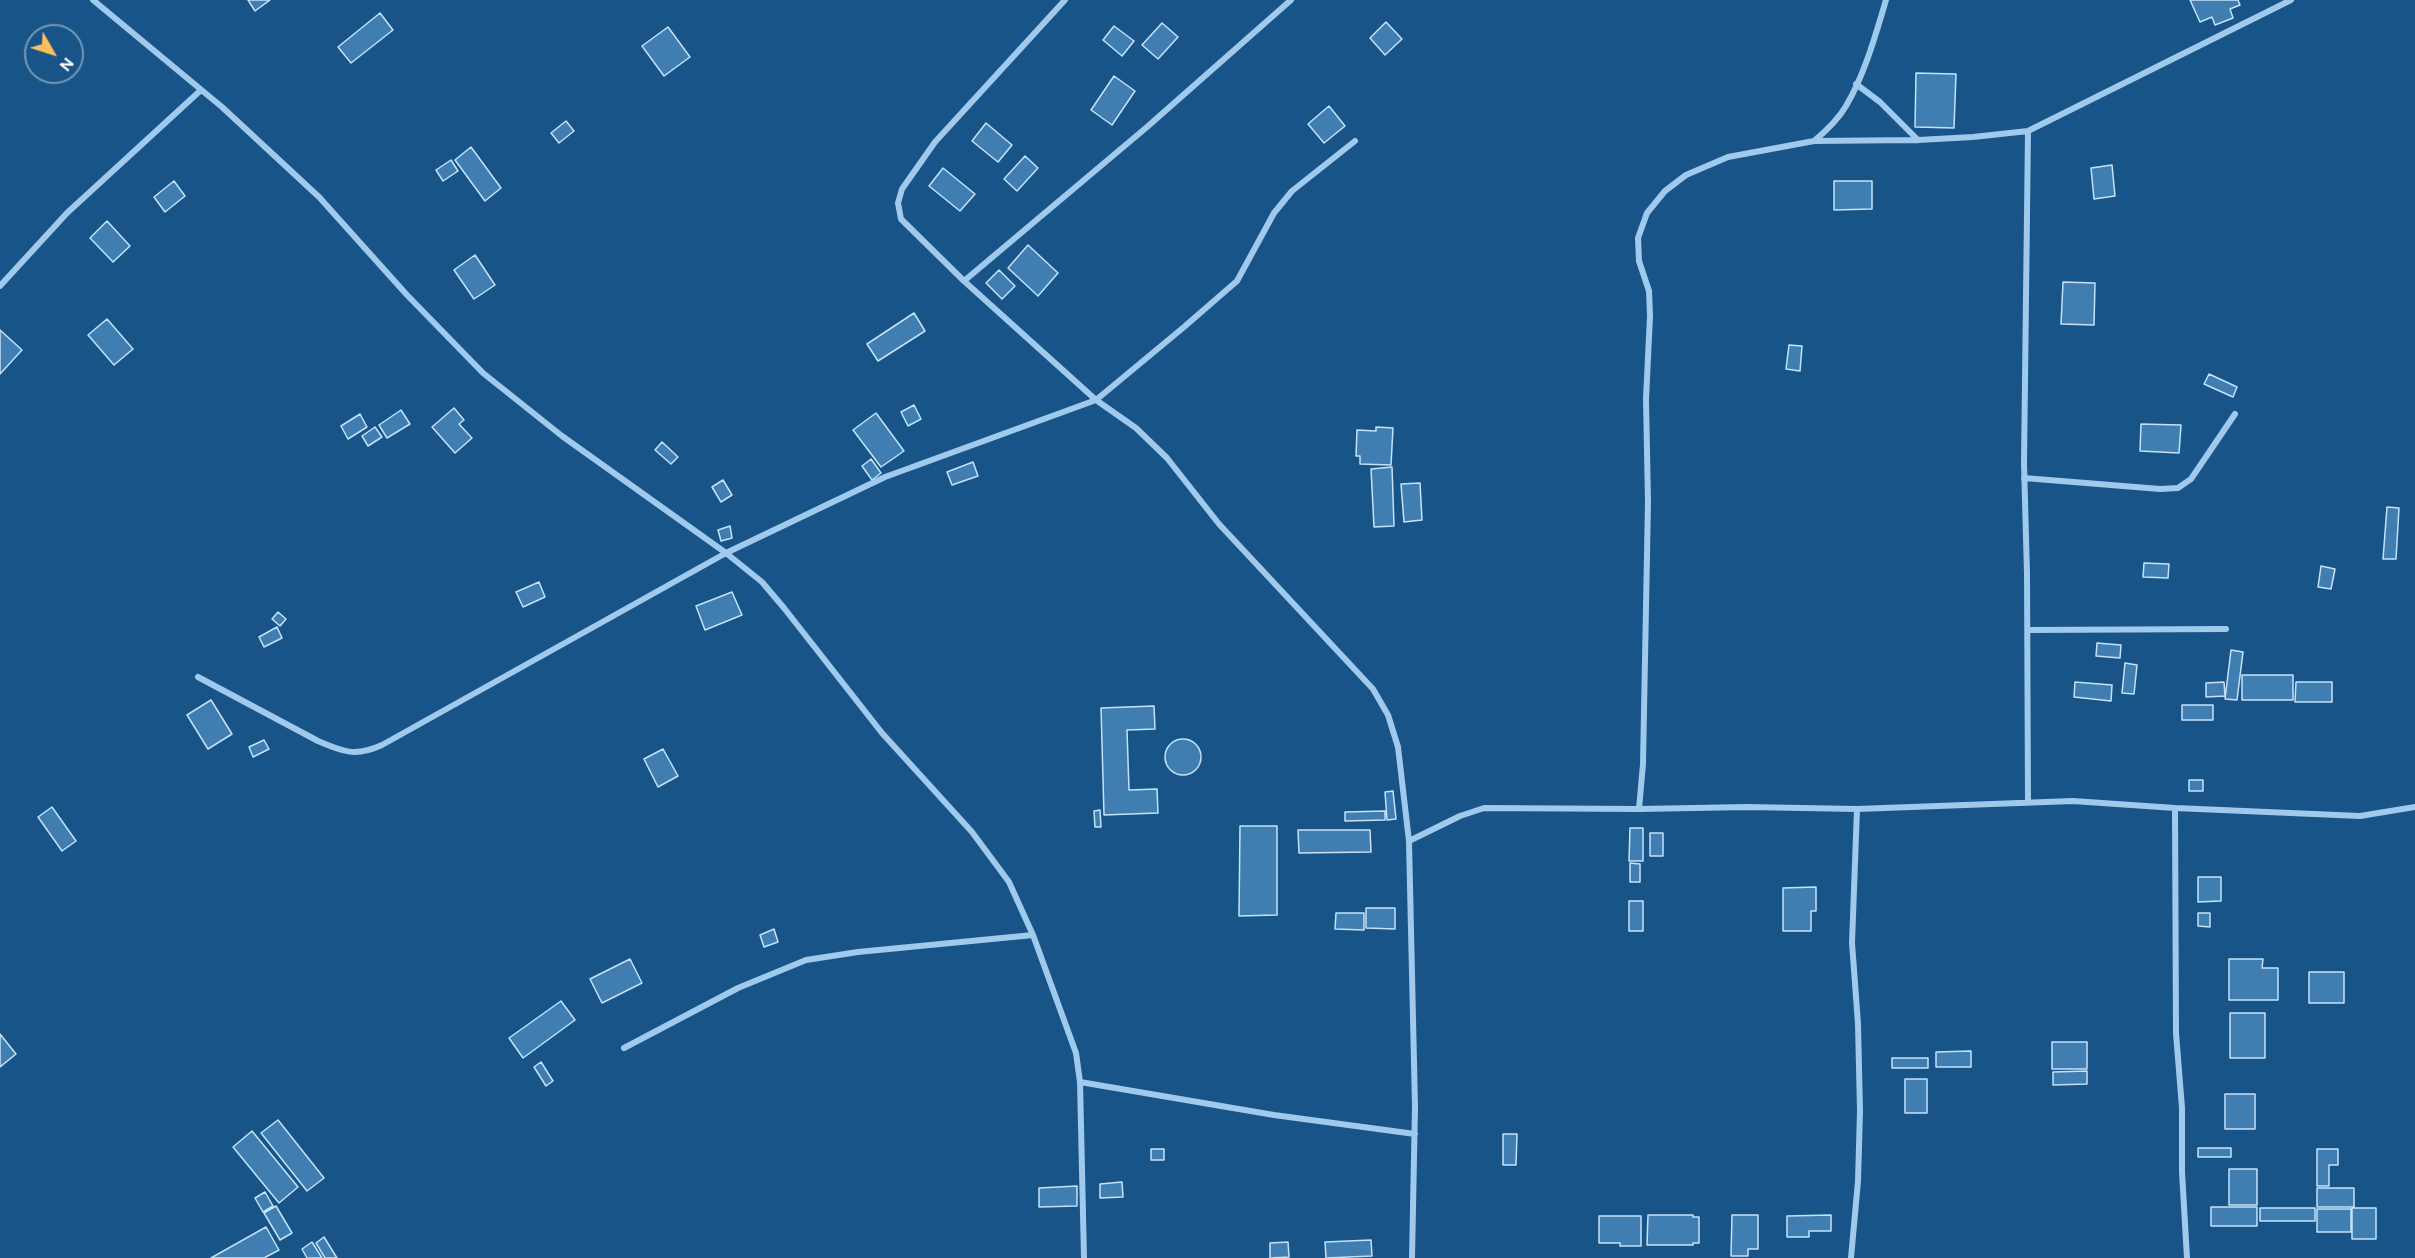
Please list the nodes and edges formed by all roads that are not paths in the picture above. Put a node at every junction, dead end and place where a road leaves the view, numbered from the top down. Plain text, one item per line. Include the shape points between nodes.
1 (93, 0) edge
2 (1065, 0) edge
3 (1291, 0) edge
4 (1886, 0) edge
5 (2291, 0) edge
6 (1856, 84) junction
7 (201, 90) junction
8 (2028, 131) junction
9 (1918, 140) junction
10 (1355, 141) dead end
11 (1814, 141) junction
12 (964, 281) junction
13 (0, 286) edge
14 (1096, 400) junction
15 (2235, 414) dead end
16 (2024, 478) junction
17 (726, 553) junction
18 (2226, 628) dead end
19 (2028, 630) junction
20 (198, 677) dead end
21 (2028, 801) junction
22 (2415, 807) edge
23 (2175, 808) junction
24 (1639, 809) junction
25 (1857, 810) junction
26 (1409, 841) junction
27 (1033, 935) junction
28 (624, 1048) dead end
29 (1080, 1082) junction
30 (1415, 1134) junction
31 (1084, 1258) edge
32 (1412, 1258) edge
33 (1851, 1258) edge
34 (2187, 1258) edge

1 - 7 street
2 - 12 street via 935,142 902,189 898,203 901,219
3 - 12 street
4 - 6 street
5 - 8 street
6 - 9 street
6 - 11 street via 1846,107
7 - 13 street via 68,213
7 - 17 street via 319,197 483,373 562,436
8 - 9 street
8 - 16 street
9 - 11 street
10 - 14 street via 1292,191 1274,213 1237,280
11 - 24 street via 1728,157 1686,175 1665,191 1647,213 1638,238 1650,316 1644,752
12 - 14 street
14 - 17 street via 885,477
14 - 26 street via 1136,428 1167,458 1219,524 1373,689 1388,715 1398,747
15 - 16 street via 2191,479 2178,488
16 - 19 street
17 - 20 street via 366,752 338,750
17 - 27 street via 762,582 882,734 992,856 1009,882
18 - 19 street
19 - 21 street
21 - 23 street
21 - 25 street
22 - 23 street via 2360,816
23 - 34 street via 2176,1023
24 - 25 street
24 - 26 street via 1484,808
25 - 33 street via 1852,943 1860,1111
26 - 30 street
27 - 28 street via 807,960 738,988
27 - 29 street via 1076,1053
29 - 30 street
29 - 31 street
30 - 32 street

